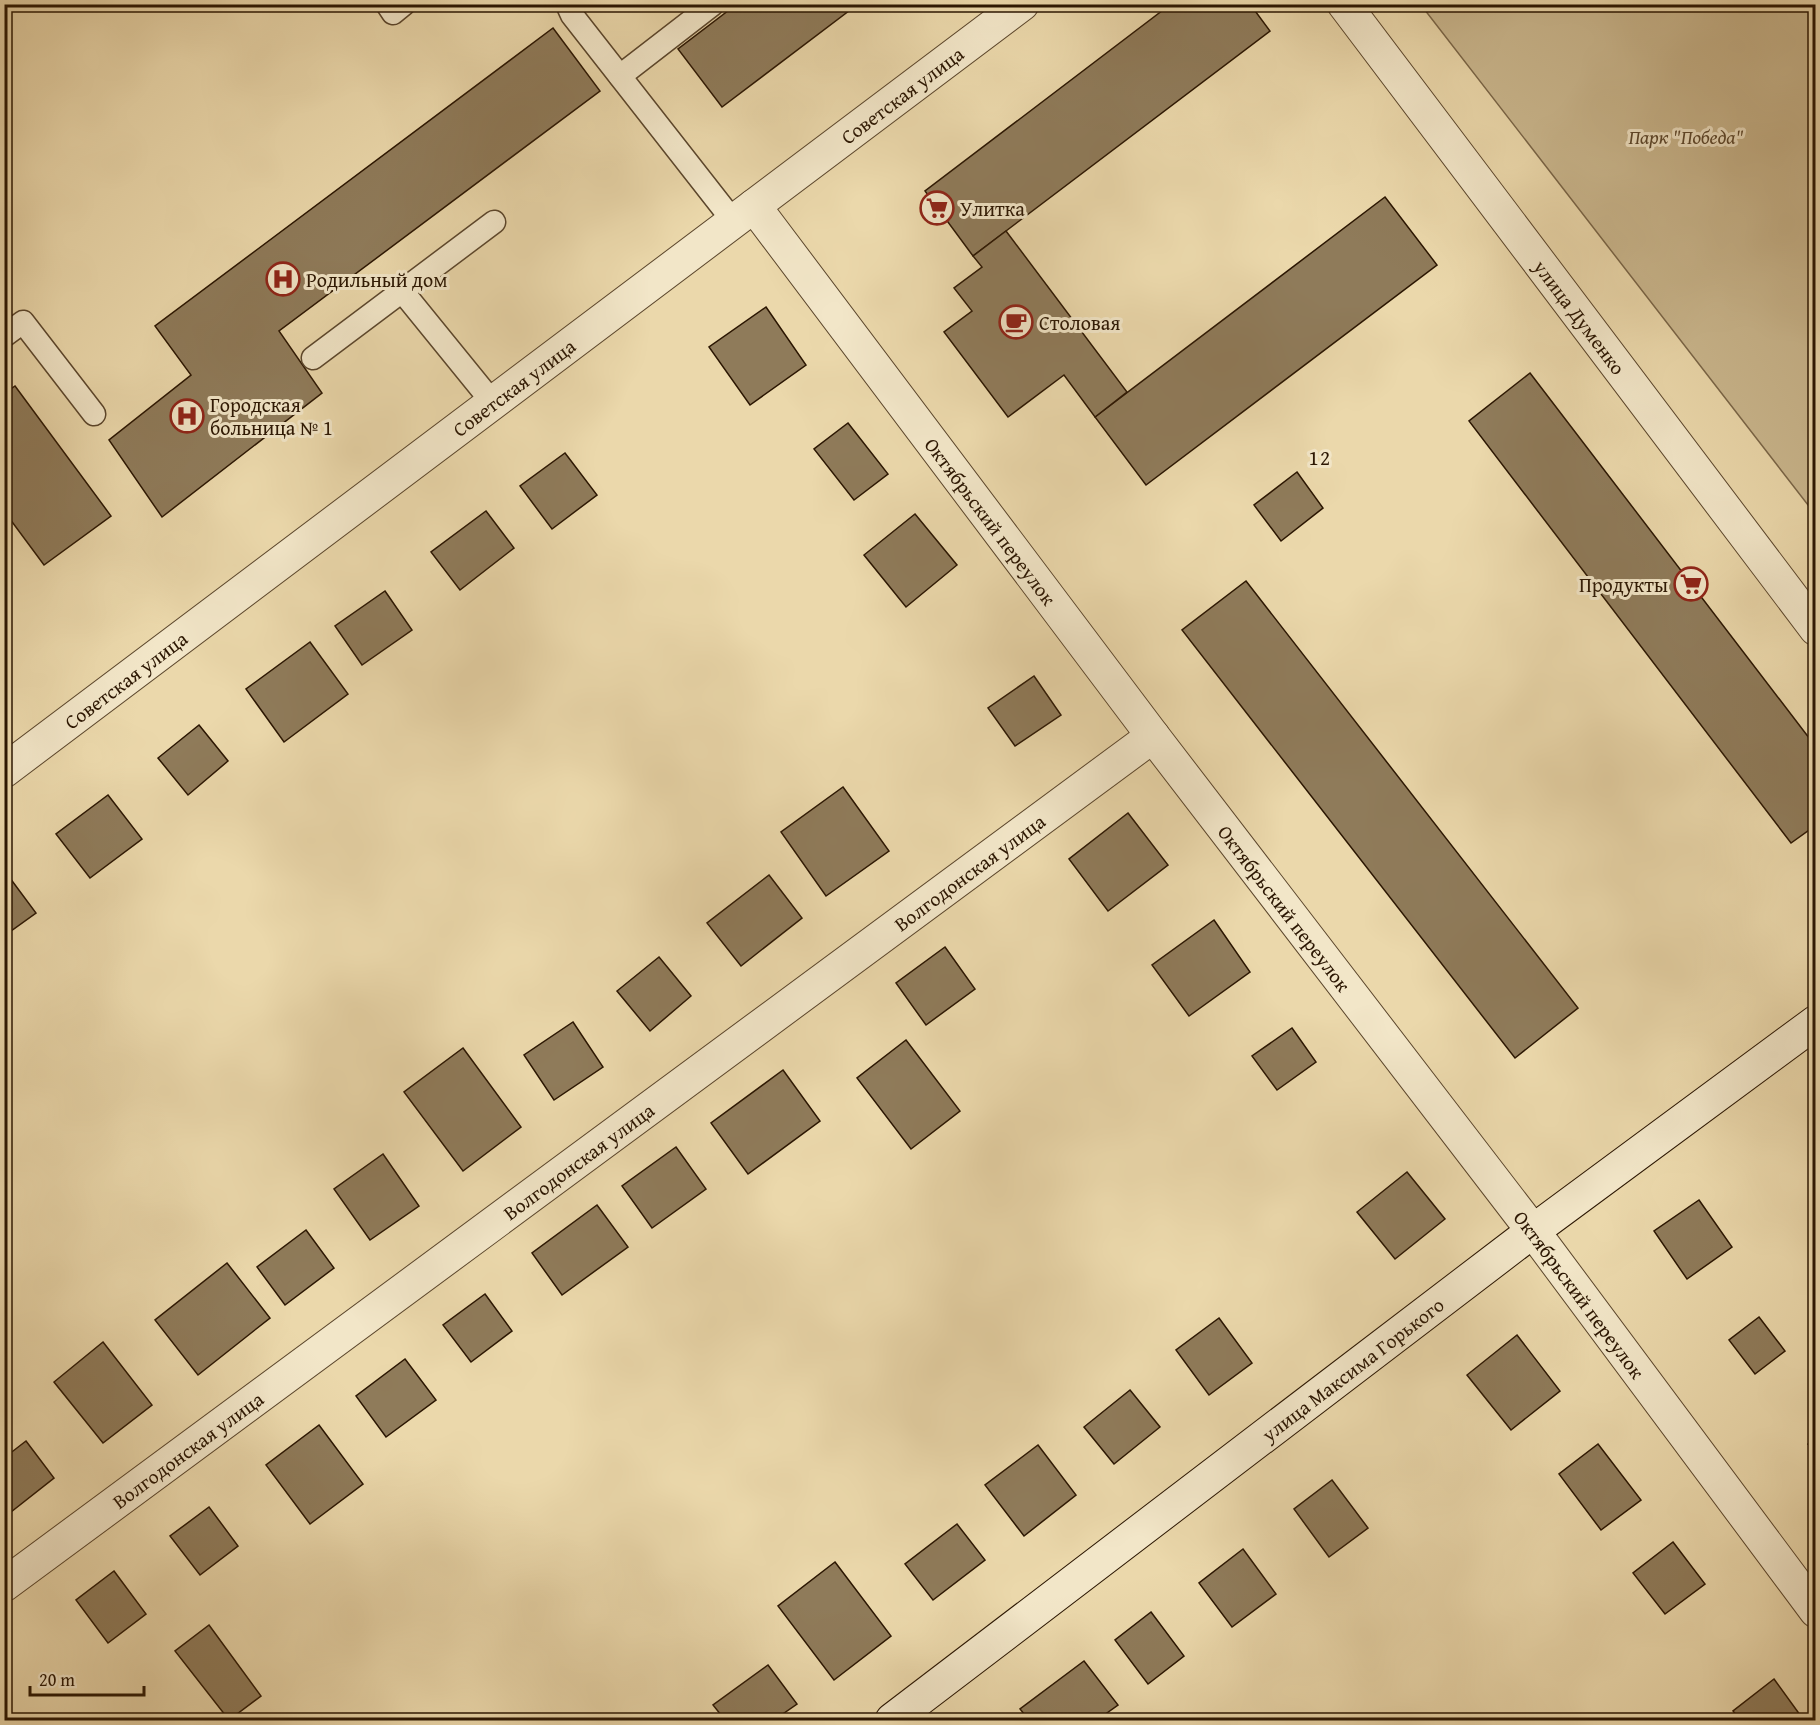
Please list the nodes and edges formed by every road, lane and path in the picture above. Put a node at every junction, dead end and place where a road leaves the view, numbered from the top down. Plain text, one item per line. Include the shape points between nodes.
1 (387, 4) edge
2 (404, 4) edge
3 (567, 4) edge
4 (713, 4) edge
5 (1022, 4) edge
6 (1344, 4) edge
7 (620, 76) junction
8 (744, 214) junction
9 (494, 222) dead end
10 (402, 291) junction
11 (4, 336) edge
12 (313, 358) dead end
13 (493, 403) junction
14 (94, 414) dead end
15 (1815, 628) edge
16 (1153, 736) junction
17 (4, 771) edge
18 (1815, 1022) edge
19 (1533, 1231) junction
20 (4, 1585) edge
21 (1815, 1611) edge
22 (892, 1720) edge

1 - 2 lane via 393,13
3 - 7 lane
4 - 7 lane
5 - 8 street, Советская улица
6 - 15 street, улица Думенко
7 - 8 lane
8 - 13 street, Советская улица
8 - 16 street, Октябрьский переулок
9 - 10 lane
10 - 12 lane
10 - 13 lane
11 - 14 lane via 23,322
13 - 17 street, Советская улица
16 - 19 street, Октябрьский переулок
16 - 20 street, Волгодонская улица
18 - 19 street, улица Максима Горького
19 - 21 street, Октябрьский переулок
19 - 22 street, улица Максима Горького

